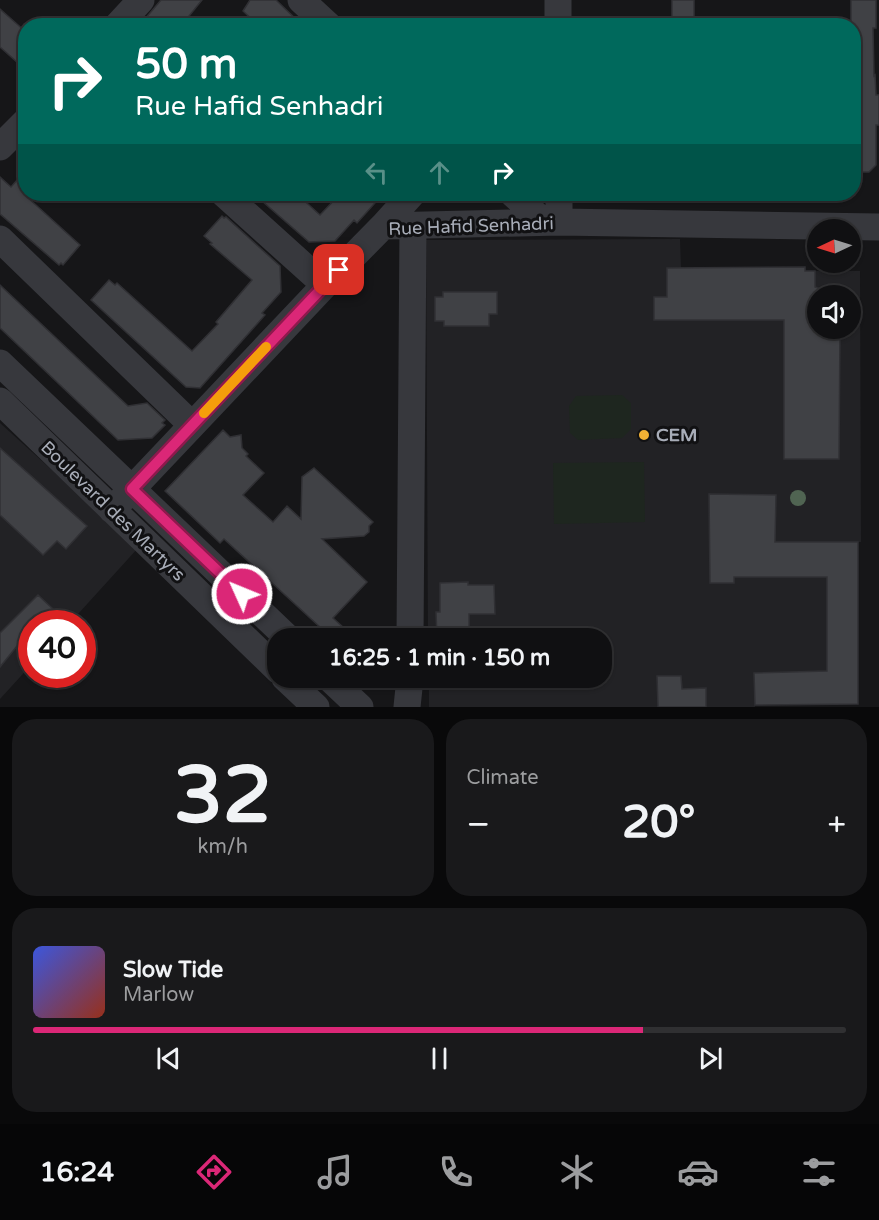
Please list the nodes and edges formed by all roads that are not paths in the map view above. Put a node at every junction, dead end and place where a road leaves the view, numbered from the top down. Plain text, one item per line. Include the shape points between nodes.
1 (141, 0) edge
2 (301, 0) edge
3 (558, 0) edge
4 (124, 18) edge
5 (320, 18) edge
6 (558, 18) edge
7 (18, 129) edge
8 (0, 147) edge
9 (232, 201) edge
10 (406, 201) edge
11 (522, 201) edge
12 (557, 201) edge
13 (551, 222) junction
14 (413, 225) junction
15 (383, 226) junction
16 (879, 227) edge
17 (0, 239) edge
18 (325, 285) junction
19 (0, 363) edge
20 (0, 401) edge
21 (192, 425) junction
22 (132, 489) junction
23 (112, 510) junction
24 (277, 628) edge
25 (410, 628) edge
26 (267, 659) edge
27 (296, 688) edge
28 (340, 688) edge
29 (409, 688) edge
30 (316, 707) edge
31 (360, 707) edge
32 (407, 707) edge

1 - 4 street
2 - 5 street
3 - 6 street
7 - 8 street
9 - 18 street
10 - 15 street
11 - 13 street
12 - 13 street
13 - 14 street, Rue Hafid Senhadri
13 - 16 street, Rue Hafid Senhadri
14 - 15 street, Rue Hafid Senhadri
14 - 25 street
15 - 18 street, Rue Hafid Senhadri
17 - 21 street
18 - 21 street, Rue Hafid Senhadri
19 - 22 street, Boulevard des Martyrs
20 - 23 street, Boulevard des Martyrs
21 - 22 street, Rue Hafid Senhadri
22 - 23 street, Rue Hafid Senhadri
22 - 24 street, Boulevard des Martyrs
23 - 26 street, Boulevard des Martyrs
27 - 30 street
28 - 31 street
29 - 32 street

